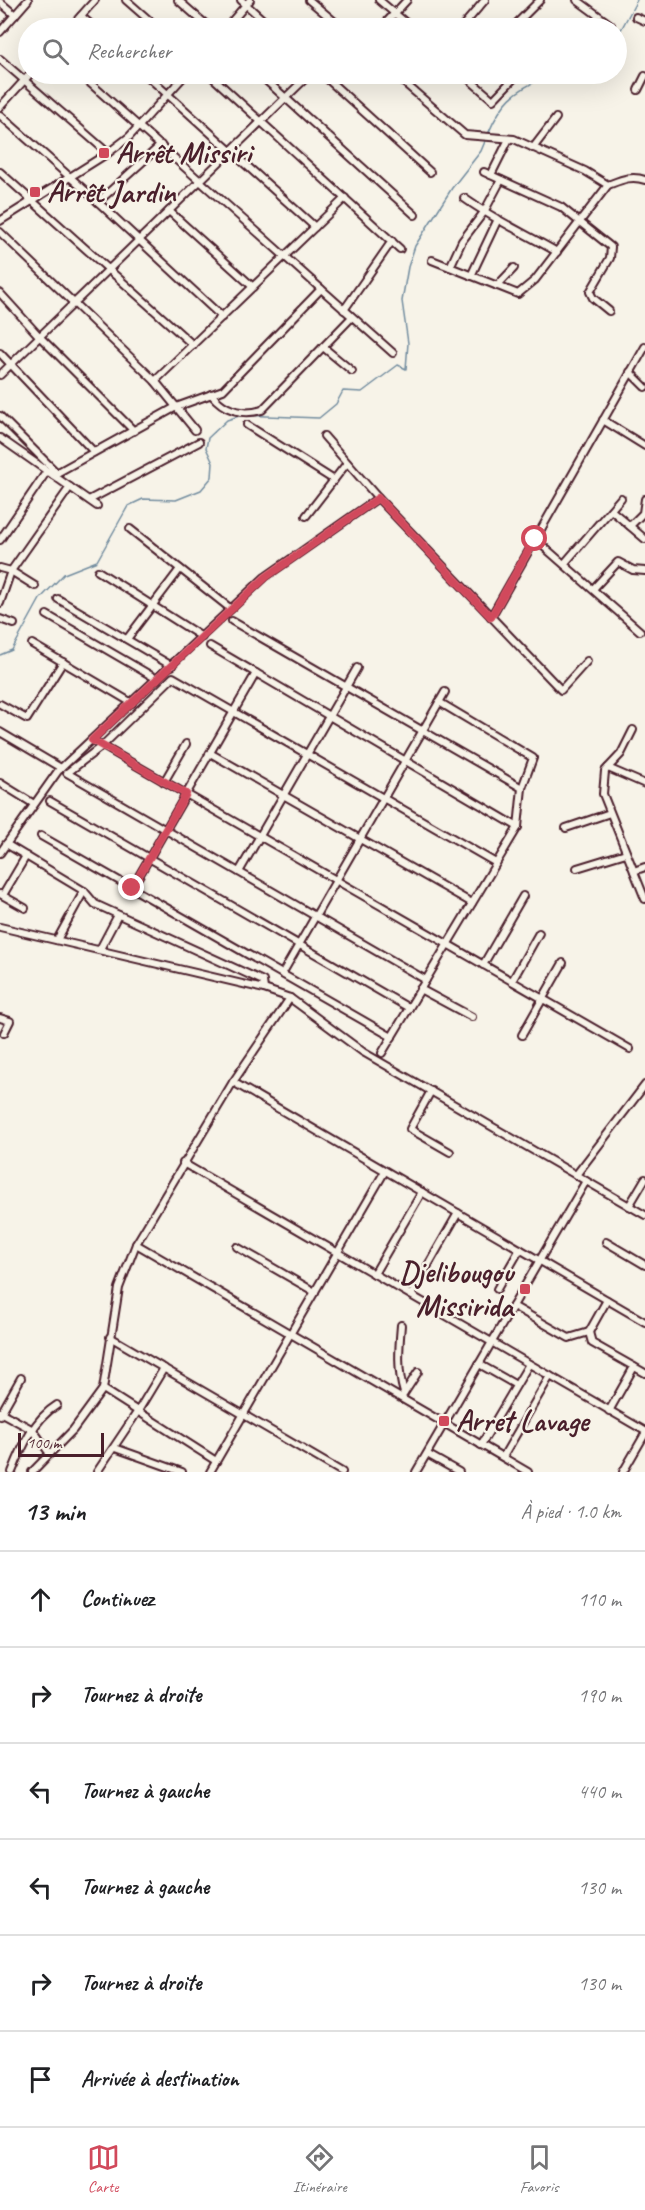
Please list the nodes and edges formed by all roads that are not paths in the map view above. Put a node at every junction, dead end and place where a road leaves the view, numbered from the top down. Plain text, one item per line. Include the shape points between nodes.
1 (28, 0) edge
2 (95, 0) edge
3 (126, 0) edge
4 (178, 0) edge
5 (309, 0) edge
6 (379, 0) edge
7 (407, 0) edge
8 (485, 0) edge
9 (540, 0) edge
10 (576, 0) edge
11 (0, 2) edge
12 (246, 2) edge
13 (394, 14) junction
14 (15, 15) junction
15 (81, 16) joint
16 (636, 17) dead end
17 (83, 18) edge
18 (147, 18) edge
19 (199, 18) edge
20 (234, 18) edge
21 (262, 18) edge
22 (330, 18) edge
23 (390, 18) edge
24 (399, 18) edge
25 (470, 18) edge
26 (522, 18) edge
27 (601, 18) edge
28 (645, 21) edge
29 (0, 32) edge
30 (0, 58) edge
31 (18, 74) edge
32 (645, 76) edge
33 (20, 84) edge
34 (29, 84) edge
35 (91, 84) edge
36 (157, 84) edge
37 (176, 84) edge
38 (220, 84) edge
39 (271, 84) edge
40 (299, 84) edge
41 (333, 84) edge
42 (405, 84) edge
43 (476, 84) edge
44 (508, 84) edge
45 (638, 90) dead end
46 (167, 93) junction
47 (285, 97) junction
48 (0, 107) edge
49 (0, 115) edge
50 (556, 118) dead end
51 (261, 121) junction
52 (138, 126) junction
53 (509, 139) junction
54 (161, 145) junction
55 (533, 148) junction
56 (231, 151) junction
57 (108, 153) junction
58 (0, 172) edge
59 (430, 172) dead end
60 (484, 172) dead end
61 (491, 175) junction
62 (70, 177) junction
63 (501, 180) junction
64 (645, 180) edge
65 (200, 181) junction
66 (608, 185) junction
67 (345, 198) junction
68 (464, 198) dead end
69 (32, 201) junction
70 (98, 202) junction
71 (169, 211) junction
72 (484, 213) junction
73 (415, 215) dead end
74 (498, 219) junction
75 (0, 221) edge
76 (579, 222) junction
77 (315, 227) junction
78 (0, 232) edge
79 (139, 240) junction
80 (392, 241) junction
81 (400, 249) dead end
82 (557, 252) junction
83 (285, 257) junction
84 (432, 260) dead end
85 (450, 267) junction
86 (514, 268) dead end
87 (109, 269) junction
88 (471, 276) junction
89 (497, 286) junction
90 (253, 287) junction
91 (321, 289) junction
92 (0, 292) edge
93 (74, 303) junction
94 (344, 310) junction
95 (609, 311) dead end
96 (222, 317) junction
97 (352, 317) junction
98 (40, 337) junction
99 (193, 345) junction
100 (323, 346) junction
101 (645, 347) edge
102 (0, 353) edge
103 (393, 353) dead end
104 (11, 364) junction
105 (352, 371) dead end
106 (630, 372) junction
107 (0, 375) edge
108 (155, 381) junction
109 (645, 387) edge
110 (211, 394) junction
111 (176, 407) junction
112 (0, 416) edge
113 (603, 420) junction
114 (248, 425) dead end
115 (195, 430) dead end
116 (134, 431) junction
117 (324, 436) dead end
118 (3, 440) edge
119 (199, 442) dead end
120 (645, 446) edge
121 (0, 449) edge
122 (94, 452) junction
123 (347, 463) junction
124 (52, 473) junction
125 (334, 480) junction
126 (70, 487) junction
127 (378, 498) junction
128 (621, 498) dead end
129 (645, 499) edge
130 (89, 500) junction
131 (98, 506) dead end
132 (611, 510) junction
133 (644, 513) edge
134 (306, 516) dead end
135 (630, 526) junction
136 (130, 529) dead end
137 (535, 539) junction
138 (645, 539) edge
139 (0, 540) edge
140 (564, 564) junction
141 (0, 568) edge
142 (180, 569) junction
143 (11, 571) junction
144 (98, 571) dead end
145 (645, 572) edge
146 (35, 586) dead end
147 (593, 589) junction
148 (58, 599) dead end
149 (0, 603) edge
150 (153, 605) junction
151 (231, 609) junction
152 (47, 615) dead end
153 (491, 617) junction
154 (0, 619) edge
155 (232, 621) dead end
156 (14, 624) dead end
157 (640, 631) dead end
158 (202, 637) junction
159 (127, 639) junction
160 (32, 644) dead end
161 (210, 646) dead end
162 (587, 661) dead end
163 (63, 662) junction
164 (172, 666) junction
165 (357, 668) dead end
166 (256, 673) junction
167 (157, 679) junction
168 (346, 686) junction
169 (445, 692) dead end
170 (439, 702) junction
171 (132, 703) junction
172 (0, 704) edge
173 (233, 712) junction
174 (329, 716) junction
175 (423, 730) junction
176 (633, 730) dead end
177 (0, 732) edge
178 (92, 740) junction
179 (186, 744) dead end
180 (102, 746) junction
181 (210, 753) junction
182 (307, 754) junction
183 (405, 761) junction
184 (62, 768) junction
185 (608, 768) junction
186 (164, 782) junction
187 (0, 783) edge
188 (645, 784) edge
189 (522, 788) junction
190 (186, 794) junction
191 (284, 795) junction
192 (384, 798) junction
193 (50, 801) dead end
194 (34, 804) junction
195 (610, 813) junction
196 (518, 827) junction
197 (566, 828) dead end
198 (165, 830) junction
199 (41, 836) dead end
200 (260, 836) junction
201 (360, 839) junction
202 (6, 843) junction
203 (626, 853) junction
204 (0, 854) edge
205 (26, 856) junction
206 (149, 858) junction
207 (496, 863) junction
208 (645, 867) edge
209 (577, 868) dead end
210 (634, 871) junction
211 (239, 872) junction
212 (336, 880) junction
213 (132, 888) junction
214 (84, 891) junction
215 (1, 895) edge
216 (523, 896) dead end
217 (645, 900) edge
218 (472, 903) junction
219 (25, 908) dead end
220 (118, 915) junction
221 (316, 916) junction
222 (0, 927) edge
223 (539, 933) dead end
224 (57, 940) junction
225 (299, 944) junction
226 (447, 944) junction
227 (99, 949) junction
228 (563, 963) dead end
229 (483, 965) junction
230 (282, 974) junction
231 (426, 980) junction
232 (512, 981) junction
233 (264, 989) junction
234 (420, 989) junction
235 (290, 998) junction
236 (542, 999) junction
237 (409, 1008) junction
238 (472, 1017) dead end
239 (0, 1018) edge
240 (4, 1033) dead end
241 (522, 1035) dead end
242 (392, 1037) junction
243 (630, 1049) dead end
244 (382, 1053) dead end
245 (232, 1082) junction
246 (645, 1085) edge
247 (431, 1091) junction
248 (639, 1094) junction
249 (645, 1099) edge
250 (450, 1152) dead end
251 (183, 1163) junction
252 (385, 1171) junction
253 (576, 1175) junction
254 (645, 1179) edge
255 (586, 1181) junction
256 (422, 1192) junction
257 (629, 1206) junction
258 (458, 1214) junction
259 (645, 1215) edge
260 (606, 1242) dead end
261 (136, 1245) junction
262 (237, 1247) dead end
263 (520, 1249) junction
264 (338, 1253) junction
265 (540, 1261) junction
266 (645, 1265) edge
267 (374, 1274) junction
268 (496, 1289) dead end
269 (315, 1292) junction
270 (411, 1295) junction
271 (607, 1300) junction
272 (513, 1306) junction
273 (645, 1322) edge
274 (401, 1325) dead end
275 (589, 1332) junction
276 (290, 1334) junction
277 (110, 1337) junction
278 (492, 1342) junction
279 (479, 1364) junction
280 (529, 1364) junction
281 (634, 1367) junction
282 (164, 1368) junction
283 (418, 1372) dead end
284 (645, 1373) edge
285 (550, 1376) junction
286 (21, 1378) dead end
287 (516, 1385) junction
288 (103, 1389) junction
289 (403, 1396) junction
290 (57, 1405) dead end
291 (609, 1411) junction
292 (138, 1412) junction
293 (0, 1414) edge
294 (243, 1415) junction
295 (445, 1424) junction
296 (33, 1430) junction
297 (645, 1433) edge
298 (482, 1445) junction
299 (115, 1448) junction
300 (50, 1454) junction
301 (427, 1454) junction
302 (503, 1457) junction
303 (216, 1461) junction
304 (525, 1471) edge
305 (12, 1472) edge
306 (32, 1472) edge
307 (97, 1472) edge
308 (182, 1472) edge
309 (210, 1472) edge
310 (342, 1472) edge
311 (416, 1472) edge
312 (459, 1472) edge
313 (623, 1472) edge

1 - 14 street
2 - 15 street
3 - 18 street
4 - 19 street
5 - 22 street
6 - 13 street
7 - 13 street
8 - 25 street
9 - 26 street
10 - 27 street
11 - 14 street
12 - 20 street
12 - 21 street
13 - 23 street
13 - 24 street
14 - 29 street
15 - 17 street
16 - 28 street
30 - 31 street
32 - 45 street
33 - 48 street
34 - 57 street
35 - 52 street
36 - 46 street
37 - 46 street
38 - 51 street
39 - 47 street
40 - 47 street
41 - 59 street
42 - 53 street via 465,135
43 - 44 street via 493,100
46 - 52 street
46 - 56 street
47 - 51 street
47 - 73 street
49 - 62 street
50 - 55 street
51 - 56 street
51 - 67 street
52 - 54 street
52 - 57 street
53 - 55 street
53 - 61 street
54 - 65 street
54 - 70 street
55 - 66 street
56 - 65 street
56 - 77 street
57 - 62 street
58 - 69 street
60 - 61 street
61 - 63 street
62 - 69 street
62 - 70 street
63 - 72 street
63 - 76 street via 561,207
64 - 66 street via 626,178
65 - 71 street
65 - 83 street
66 - 76 street
67 - 77 street
67 - 80 street
68 - 72 street
69 - 75 street
69 - 87 street
70 - 79 street
71 - 79 street
71 - 90 street
72 - 74 street
72 - 85 street via 462,241
74 - 82 street
74 - 88 street
76 - 82 street
76 - 95 street via 611,247 610,258 590,292
77 - 83 street
78 - 93 street
79 - 87 street
79 - 96 street
80 - 81 street
80 - 94 street
82 - 89 street via 522,293
83 - 90 street
83 - 91 street
84 - 85 street
85 - 88 street
86 - 89 street
87 - 93 street
87 - 99 street
88 - 89 street
90 - 96 street
91 - 94 street
91 - 110 street via 223,390
92 - 98 street
93 - 98 street
93 - 108 street
94 - 97 street
96 - 99 street
97 - 100 street
97 - 103 street
98 - 104 street
98 - 116 street
99 - 108 street
100 - 105 street
100 - 110 street via 262,410 227,409
101 - 106 street
102 - 104 street
104 - 107 street
104 - 122 street
106 - 109 street
106 - 113 street
108 - 111 street
110 - 111 street
111 - 115 street
111 - 116 street
112 - 124 street
113 - 120 street
113 - 137 street
114 - 125 street
116 - 122 street
117 - 123 street
118 - 121 street
118 - 124 street
119 - 130 street
122 - 124 street
123 - 125 street
123 - 127 street
124 - 126 street
124 - 139 street
125 - 134 street
126 - 130 street
126 - 143 street
127 - 151 street via 266,577
127 - 153 street
128 - 132 street
129 - 133 street
130 - 131 street
132 - 135 street
132 - 140 street
133 - 135 street
135 - 138 street
136 - 142 street
137 - 140 street
137 - 153 street
140 - 147 street
141 - 143 street
142 - 150 street
142 - 151 street
143 - 146 street
143 - 149 street
144 - 150 street
145 - 147 street via 618,562
147 - 157 street
148 - 159 street
150 - 158 street
150 - 159 street
151 - 158 street
152 - 167 street
153 - 162 street via 561,690
154 - 156 street
155 - 168 street
158 - 164 street
159 - 164 street
160 - 163 street
161 - 166 street
163 - 171 street
163 - 172 street via 27,719
164 - 167 street
165 - 168 street
166 - 173 street
166 - 174 street
167 - 171 street
168 - 174 street
168 - 175 street
169 - 170 street
170 - 175 street
170 - 189 street via 532,758
171 - 178 street
173 - 180 street via 173,677
173 - 181 street
173 - 182 street
174 - 182 street
174 - 183 street
175 - 183 street
175 - 189 street
176 - 185 street via 621,754
177 - 184 street
178 - 180 street
178 - 184 street
179 - 186 street
180 - 186 street
180 - 198 street via 67,773
181 - 190 street
181 - 191 street
182 - 191 street
182 - 192 street
183 - 192 street
183 - 196 street
184 - 194 street
185 - 188 street
185 - 195 street via 603,794
186 - 190 street
187 - 194 street
189 - 196 street
190 - 198 street
190 - 200 street
191 - 200 street
191 - 201 street
192 - 201 street
192 - 207 street
193 - 206 street
194 - 202 street
195 - 197 street
195 - 203 street
196 - 207 street
198 - 206 street
198 - 211 street
199 - 213 street
200 - 211 street
200 - 212 street
201 - 212 street
201 - 218 street
202 - 204 street
202 - 205 street
203 - 209 street
203 - 210 street
205 - 214 street
205 - 215 street
206 - 213 street
206 - 225 street
207 - 218 street
208 - 210 street
210 - 217 street
211 - 221 street
212 - 221 street
212 - 226 street
213 - 230 street
214 - 220 street via 95,904
214 - 224 street
215 - 219 street
216 - 229 street
218 - 226 street
220 - 227 street
220 - 233 street via 263,981
221 - 225 street
221 - 231 street
222 - 224 street
223 - 232 street
224 - 227 street
225 - 230 street
225 - 237 street
226 - 229 street
226 - 231 street
227 - 233 street
228 - 236 street
229 - 232 street
230 - 242 street
231 - 234 street
232 - 236 street
233 - 235 street
234 - 237 street
234 - 238 street
235 - 245 street
235 - 247 street via 363,1052
236 - 241 street
236 - 243 street
237 - 242 street
239 - 240 street via 10,1021
242 - 244 street
245 - 251 street
245 - 252 street
246 - 248 street
247 - 250 street via 410,1129
247 - 253 street
248 - 249 street
248 - 253 street
251 - 261 street
251 - 264 street
252 - 256 street
252 - 264 street
253 - 255 street
254 - 257 street
255 - 257 street
255 - 265 street
256 - 258 street
256 - 267 street
257 - 259 street
258 - 263 street
258 - 270 street
260 - 266 street
261 - 276 street
261 - 277 street via 119,1288
262 - 269 street
263 - 265 street
263 - 268 street
264 - 267 street
264 - 269 street
265 - 271 street
265 - 272 street
267 - 270 street
269 - 276 street
270 - 278 street
271 - 273 street
271 - 275 street
272 - 275 street via 569,1338
272 - 278 street
274 - 289 street via 398,1354
275 - 281 street via 592,1343
276 - 289 street
276 - 294 street
277 - 282 street
277 - 288 street
278 - 279 street
278 - 280 street
279 - 287 street
279 - 295 street
280 - 285 street
280 - 287 street
281 - 284 street
281 - 291 street
282 - 292 street
282 - 294 street
283 - 289 street
285 - 291 street
285 - 302 street
286 - 293 street
287 - 298 street
288 - 292 street
288 - 300 street
289 - 295 street
290 - 296 street via 44,1414
291 - 297 street
292 - 299 street
292 - 303 street
293 - 296 street
294 - 303 street
294 - 310 street
295 - 298 street
295 - 301 street
296 - 300 street
296 - 305 street
297 - 313 street
298 - 302 street
299 - 307 street
299 - 308 street
300 - 306 street
301 - 311 street
301 - 312 street
302 - 304 street
303 - 309 street

